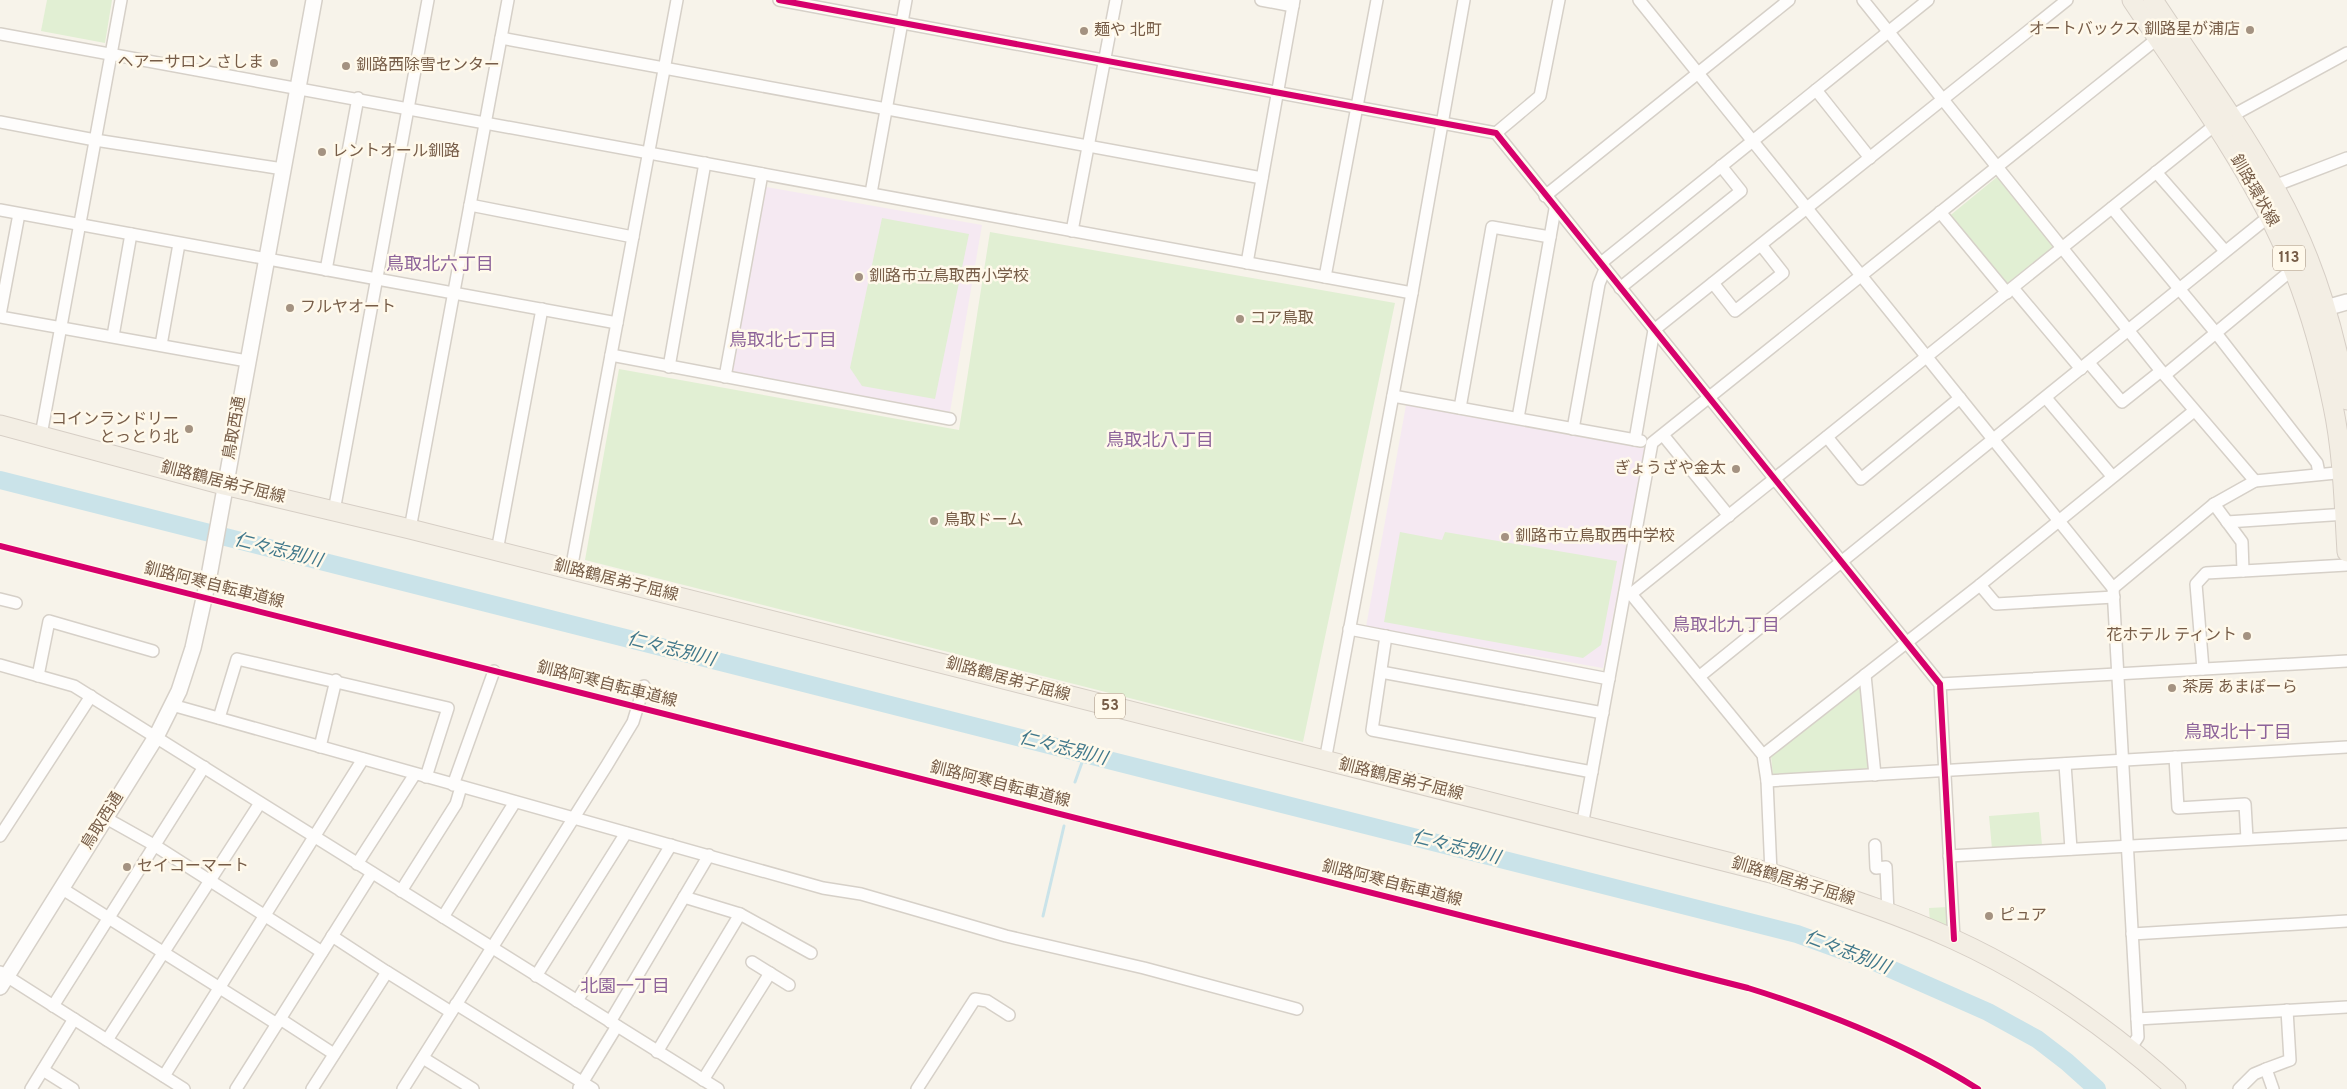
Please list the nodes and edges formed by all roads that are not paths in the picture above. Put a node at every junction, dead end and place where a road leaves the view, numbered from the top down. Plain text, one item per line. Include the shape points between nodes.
1 (121, 0) edge
2 (313, 0) edge
3 (428, 0) edge
4 (508, 0) edge
5 (677, 0) edge
6 (779, 0) edge
7 (906, 0) edge
8 (1116, 0) edge
9 (1261, 0) edge
10 (1377, 0) edge
11 (1464, 0) edge
12 (1558, 0) edge
13 (1639, 0) edge
14 (1789, 0) edge
15 (1863, 0) edge
16 (1928, 0) edge
17 (2067, 0) edge
18 (2132, 0) edge
19 (2153, 0) edge
20 (1293, 3) edge
21 (902, 22) junction
22 (1888, 32) junction
23 (2164, 33) junction
24 (0, 34) edge
25 (501, 38) junction
26 (2347, 53) edge
27 (111, 54) junction
28 (1105, 61) junction
29 (665, 68) junction
30 (1698, 73) junction
31 (298, 88) junction
32 (1816, 90) junction
33 (1279, 93) junction
34 (358, 98) junction
35 (1942, 98) junction
36 (1356, 106) junction
37 (886, 108) junction
38 (407, 109) junction
39 (2222, 120) junction
40 (0, 122) edge
41 (485, 122) junction
42 (1442, 123) junction
43 (1496, 133) junction
44 (95, 140) junction
45 (1753, 140) junction
46 (1089, 145) junction
47 (648, 152) junction
48 (1870, 158) junction
49 (2346, 160) edge
50 (705, 163) junction
51 (1721, 166) junction
52 (1998, 166) junction
53 (283, 169) junction
54 (2156, 172) junction
55 (762, 174) junction
56 (1262, 178) junction
57 (2274, 186) junction
58 (870, 193) junction
59 (1545, 196) junction
60 (470, 205) junction
61 (1807, 208) junction
62 (2112, 208) junction
63 (1556, 209) junction
64 (0, 210) edge
65 (1940, 212) junction
66 (2277, 212) junction
67 (20, 214) junction
68 (79, 226) junction
69 (1072, 231) junction
70 (131, 234) junction
71 (633, 237) junction
72 (1550, 237) junction
73 (179, 244) junction
74 (1761, 245) junction
75 (2062, 248) junction
76 (2224, 251) junction
77 (266, 258) junction
78 (1248, 263) junction
79 (1603, 266) junction
80 (2293, 269) junction
81 (326, 270) junction
82 (1861, 275) junction
83 (1325, 277) junction
84 (376, 279) junction
85 (1713, 283) junction
86 (1620, 288) junction
87 (2178, 289) junction
88 (2010, 291) junction
89 (1412, 293) junction
90 (453, 294) junction
91 (2347, 302) edge
92 (542, 309) junction
93 (2317, 310) junction
94 (0, 316) edge
95 (617, 323) junction
96 (61, 327) junction
97 (1654, 330) junction
98 (2129, 330) junction
99 (2216, 333) junction
100 (113, 336) junction
101 (161, 345) junction
102 (611, 356) junction
103 (1926, 358) junction
104 (247, 361) junction
105 (2085, 366) junction
106 (669, 367) junction
107 (2163, 373) junction
108 (725, 378) junction
109 (1392, 396) junction
110 (1709, 398) junction
111 (1960, 398) junction
112 (2046, 398) junction
113 (2347, 400) edge
114 (1460, 408) junction
115 (2194, 411) junction
116 (1518, 418) junction
117 (950, 419) dead end
118 (0, 425) edge
119 (1573, 429) junction
120 (1663, 435) junction
121 (41, 436) junction
122 (1827, 437) junction
123 (1635, 440) junction
124 (1994, 440) junction
125 (1652, 443) junction
126 (2344, 472) edge
127 (2319, 473) junction
128 (2112, 476) junction
129 (1774, 479) junction
130 (2255, 481) junction
131 (224, 490) junction
132 (2214, 504) junction
133 (334, 511) junction
134 (2346, 514) edge
135 (1729, 516) junction
136 (2058, 520) junction
137 (2227, 522) junction
138 (410, 529) junction
139 (497, 551) junction
140 (2347, 552) edge
141 (1840, 562) junction
142 (2347, 564) edge
143 (571, 570) junction
144 (2243, 571) junction
145 (1980, 585) junction
146 (1627, 593) junction
147 (2113, 593) junction
148 (0, 599) edge
149 (16, 603) dead end
150 (1350, 629) junction
151 (1386, 636) junction
152 (1906, 642) junction
153 (153, 651) dead end
154 (2347, 661) edge
155 (0, 665) edge
156 (2203, 669) junction
157 (494, 671) dead end
158 (1381, 672) junction
159 (2118, 674) junction
160 (1865, 675) junction
161 (38, 676) junction
162 (1700, 676) junction
163 (336, 680) junction
164 (1609, 680) junction
165 (1940, 684) junction
166 (644, 686) dead end
167 (91, 696) junction
168 (172, 705) junction
169 (1603, 713) junction
170 (219, 718) junction
171 (156, 737) junction
172 (320, 747) junction
173 (2347, 747) edge
174 (1763, 755) junction
175 (2175, 757) junction
176 (364, 759) junction
177 (1325, 760) junction
178 (2122, 760) junction
179 (2065, 764) junction
180 (204, 767) junction
181 (1944, 771) junction
182 (1592, 772) junction
183 (420, 775) junction
184 (1875, 775) junction
185 (1767, 781) junction
186 (457, 786) junction
187 (515, 802) junction
188 (260, 803) junction
189 (104, 817) junction
190 (574, 818) junction
191 (1582, 826) junction
192 (626, 833) junction
193 (2347, 834) edge
194 (0, 836) edge
195 (315, 837) junction
196 (2247, 839) junction
197 (671, 845) junction
198 (1875, 845) dead end
199 (154, 846) junction
200 (2127, 846) junction
201 (2071, 849) junction
202 (709, 855) junction
203 (1949, 856) junction
204 (357, 864) junction
205 (372, 873) junction
206 (1771, 873) junction
207 (210, 881) junction
208 (61, 888) junction
209 (401, 891) junction
210 (684, 897) junction
211 (1888, 913) junction
212 (740, 914) junction
213 (264, 916) junction
214 (443, 917) junction
215 (110, 918) junction
216 (2347, 921) edge
217 (2132, 934) junction
218 (332, 936) junction
219 (1954, 939) junction
220 (492, 948) junction
221 (164, 952) junction
222 (322, 952) junction
223 (811, 953) dead end
224 (752, 962) dead end
225 (387, 972) junction
226 (770, 973) junction
227 (536, 976) junction
228 (2, 978) edge
229 (789, 985) dead end
230 (219, 987) junction
231 (577, 1001) junction
232 (53, 1006) junction
233 (2347, 1006) edge
234 (454, 1008) junction
235 (1297, 1009) dead end
236 (2287, 1010) junction
237 (1009, 1015) dead end
238 (74, 1019) junction
239 (2137, 1019) junction
240 (279, 1021) junction
241 (614, 1024) junction
242 (108, 1040) junction
243 (2130, 1049) junction
244 (657, 1052) junction
245 (334, 1054) junction
246 (423, 1058) junction
247 (2266, 1069) junction
248 (43, 1070) junction
249 (164, 1076) junction
250 (703, 1080) junction
251 (580, 1086) edge
252 (31, 1089) edge
253 (73, 1089) edge
254 (184, 1089) edge
255 (236, 1089) edge
256 (312, 1089) edge
257 (403, 1089) edge
258 (473, 1089) edge
259 (593, 1089) edge
260 (718, 1089) edge
261 (917, 1089) edge
262 (2176, 1089) edge
263 (2238, 1089) edge
264 (2273, 1089) edge

1 - 27 street
2 - 31 street, 鳥取西通
3 - 38 street
4 - 25 street
5 - 29 street
6 - 21 street
7 - 21 street
8 - 28 street
9 - 20 street
10 - 36 street
11 - 42 street
12 - 43 street via 1540,96
13 - 30 street
14 - 30 street
15 - 22 street
16 - 22 street
17 - 35 street
18 - 23 main road, 釧路環状線 / 113
19 - 23 main road, 釧路環状線 / 113
20 - 33 street
21 - 28 street
21 - 37 street
22 - 32 street
22 - 35 street
23 - 39 main road, 釧路環状線 / 113
23 - 52 street
24 - 27 street
25 - 29 street
25 - 41 street
26 - 39 street
27 - 31 street
27 - 44 street
28 - 33 street
28 - 46 street
29 - 37 street
29 - 47 street
30 - 45 street
30 - 59 street
31 - 34 street
31 - 53 street, 鳥取西通
32 - 45 street
32 - 48 street
33 - 36 street
33 - 56 street
34 - 38 street
34 - 81 street
35 - 48 street
35 - 52 street
36 - 42 street
36 - 83 street
37 - 46 street
37 - 58 street
38 - 41 street
38 - 84 street
39 - 54 street
39 - 57 main road, 釧路環状線 / 113
39 - 66 main road, 釧路環状線 / 113
40 - 44 street
41 - 47 street
41 - 60 street
42 - 43 street
42 - 89 street
43 - 59 street
44 - 53 street
44 - 68 street
45 - 51 street
45 - 61 street
46 - 56 street
46 - 69 street
47 - 50 street
47 - 71 street
48 - 61 street
49 - 57 street
50 - 55 street
50 - 106 street
51 - 79 street
51 - 86 street via 1741,191
52 - 65 street
52 - 75 street
53 - 77 street, 鳥取西通
54 - 62 street
54 - 76 street
55 - 58 street
55 - 108 street
56 - 78 street
57 - 66 main road, 釧路環状線 / 113
58 - 69 street
59 - 63 street
60 - 71 street
60 - 90 street
61 - 74 street
61 - 82 street
62 - 75 street
62 - 87 street
63 - 72 street
63 - 79 street
64 - 67 street
65 - 82 street
65 - 88 street
66 - 76 street
66 - 80 main road, 釧路環状線 / 113
66 - 93 main road, 釧路環状線 / 113 via 2307,256
67 - 68 street
67 - 94 street
68 - 70 street
68 - 96 street
69 - 78 street
70 - 73 street
70 - 100 street
71 - 95 street
72 - 114 street via 1492,227
72 - 116 street
73 - 77 street
73 - 101 street
74 - 85 street
74 - 85 street via 1783,272 1735,311
75 - 88 street
75 - 98 street
76 - 87 street
77 - 81 street
77 - 104 street, 鳥取西通
78 - 83 street
79 - 86 street
79 - 119 street
80 - 93 main road, 釧路環状線 / 113
80 - 99 street
81 - 84 street
82 - 103 street
82 - 110 street
83 - 89 street
84 - 90 street
84 - 133 street
85 - 97 street
86 - 97 street
87 - 98 street
87 - 99 street
88 - 103 street
88 - 105 street
89 - 109 street
90 - 92 street
90 - 138 street
91 - 93 street
92 - 95 street
92 - 139 street
93 - 113 main road, 釧路環状線 / 113
93 - 126 main road, 釧路環状線 / 113 via 2321,351
94 - 96 street
95 - 102 street
96 - 100 street
96 - 121 street
97 - 110 street
97 - 123 street
98 - 105 street
98 - 107 street
99 - 107 street
99 - 127 street via 2318,463
100 - 101 street
101 - 104 street
102 - 106 street
102 - 143 street
103 - 111 street
103 - 122 street
104 - 131 street, 鳥取西通
105 - 107 street via 2122,402
105 - 112 street
106 - 108 street
107 - 115 street
108 - 117 street
109 - 114 street
109 - 150 street
110 - 120 street
110 - 129 street
111 - 122 street via 1861,479
111 - 124 street
112 - 124 street
112 - 128 street
114 - 116 street
115 - 128 street
115 - 130 street
116 - 119 street
118 - 121 main road, 釧路鶴居弟子屈線 / 53
119 - 123 street
120 - 125 street
120 - 135 street
121 - 131 main road, 釧路鶴居弟子屈線 / 53
122 - 129 street
123 - 125 street
124 - 136 street
124 - 141 street
125 - 146 street
126 - 127 street
126 - 134 main road, 釧路環状線 / 113
127 - 130 street
128 - 136 street
129 - 135 street
129 - 141 street
130 - 132 street
131 - 133 main road, 釧路鶴居弟子屈線 / 53
131 - 168 street, 鳥取西通 via 194,648
132 - 137 street
132 - 147 street
133 - 138 main road, 釧路鶴居弟子屈線 / 53
134 - 137 street
134 - 140 main road, 釧路環状線 / 113
135 - 146 street
136 - 145 street
136 - 147 street
137 - 144 street via 2242,542
138 - 139 main road, 釧路鶴居弟子屈線 / 53
139 - 143 main road, 釧路鶴居弟子屈線 / 53
141 - 152 street
141 - 162 street
142 - 144 street
143 - 177 main road, 釧路鶴居弟子屈線 / 53
144 - 156 street via 2206,573 2196,584
145 - 147 street via 1996,604
145 - 152 street
146 - 162 street
146 - 164 street
147 - 159 street
148 - 149 street
150 - 151 street
150 - 177 street
151 - 158 street
151 - 164 street
152 - 160 street
152 - 165 street
153 - 161 street via 49,621
154 - 156 street
155 - 161 street
156 - 159 street
157 - 186 street
158 - 169 street
158 - 182 street via 1372,730
159 - 165 street
159 - 178 street
160 - 174 street
160 - 184 street
161 - 167 street via 74,686
162 - 174 street
163 - 170 street via 237,658
163 - 172 street
163 - 183 street via 448,708
164 - 169 street
165 - 181 street
166 - 190 street via 633,722
167 - 171 street
167 - 194 street
168 - 170 street
168 - 171 street, 鳥取西通
169 - 182 street
170 - 172 street
171 - 180 street
171 - 189 street, 鳥取西通
172 - 176 street
173 - 175 street
174 - 185 street
175 - 178 street
175 - 196 street via 2178,808 2244,804
176 - 183 street
176 - 195 street
177 - 191 main road, 釧路鶴居弟子屈線 / 53
178 - 179 street
178 - 200 street
179 - 181 street
179 - 201 street
180 - 188 street
180 - 199 street
181 - 184 street
181 - 203 street
182 - 191 street
183 - 186 street
183 - 204 street
184 - 185 street
185 - 206 street
186 - 187 street
186 - 209 street via 456,804
187 - 190 street
187 - 214 street
188 - 195 street
188 - 207 street
189 - 199 street
189 - 208 street, 鳥取西通
190 - 192 street
190 - 220 street
191 - 206 main road, 釧路鶴居弟子屈線 / 53
192 - 197 street
192 - 227 street
193 - 196 street
195 - 204 street
195 - 213 street
196 - 200 street
197 - 202 street
197 - 231 street
198 - 211 street via 1876,868 1886,867
199 - 207 street
199 - 215 street
200 - 201 street
200 - 217 street
201 - 203 street
202 - 210 street
202 - 235 street via 822,888 861,894 1006,936 1144,968
203 - 219 street
204 - 205 street
205 - 209 street
205 - 218 street
206 - 211 main road, 釧路鶴居弟子屈線 / 53
207 - 213 street
207 - 221 street
208 - 215 street
208 - 228 street, 鳥取西通
209 - 214 street
210 - 212 street
210 - 241 street
211 - 219 main road, 釧路鶴居弟子屈線 / 53
212 - 223 street
212 - 244 street
213 - 222 street
213 - 230 street
214 - 220 street
215 - 221 street
215 - 232 street
216 - 217 street
217 - 239 street
218 - 222 street
218 - 225 street
219 - 243 main road, 釧路鶴居弟子屈線 / 53 via 2017,973
220 - 227 street
220 - 234 street
221 - 230 street
221 - 242 street
222 - 240 street
224 - 226 street
225 - 234 street
225 - 245 street
226 - 229 street
226 - 250 street
227 - 231 street
228 - 232 street
230 - 240 street
230 - 249 street
231 - 241 street
232 - 238 street
233 - 236 street
234 - 246 street
234 - 251 street
236 - 239 street
236 - 247 street via 2290,1060
237 - 261 street via 987,1001 975,999
238 - 242 street
238 - 248 street
239 - 243 street via 2138,1036
240 - 245 street
240 - 255 street
241 - 244 street
241 - 251 street
242 - 249 street
243 - 262 main road, 釧路鶴居弟子屈線 / 53
244 - 250 street
245 - 256 street
246 - 257 street
246 - 258 street
247 - 263 street via 2254,1074
247 - 264 street
248 - 252 street
248 - 253 street
249 - 254 street
250 - 260 street
251 - 259 street

